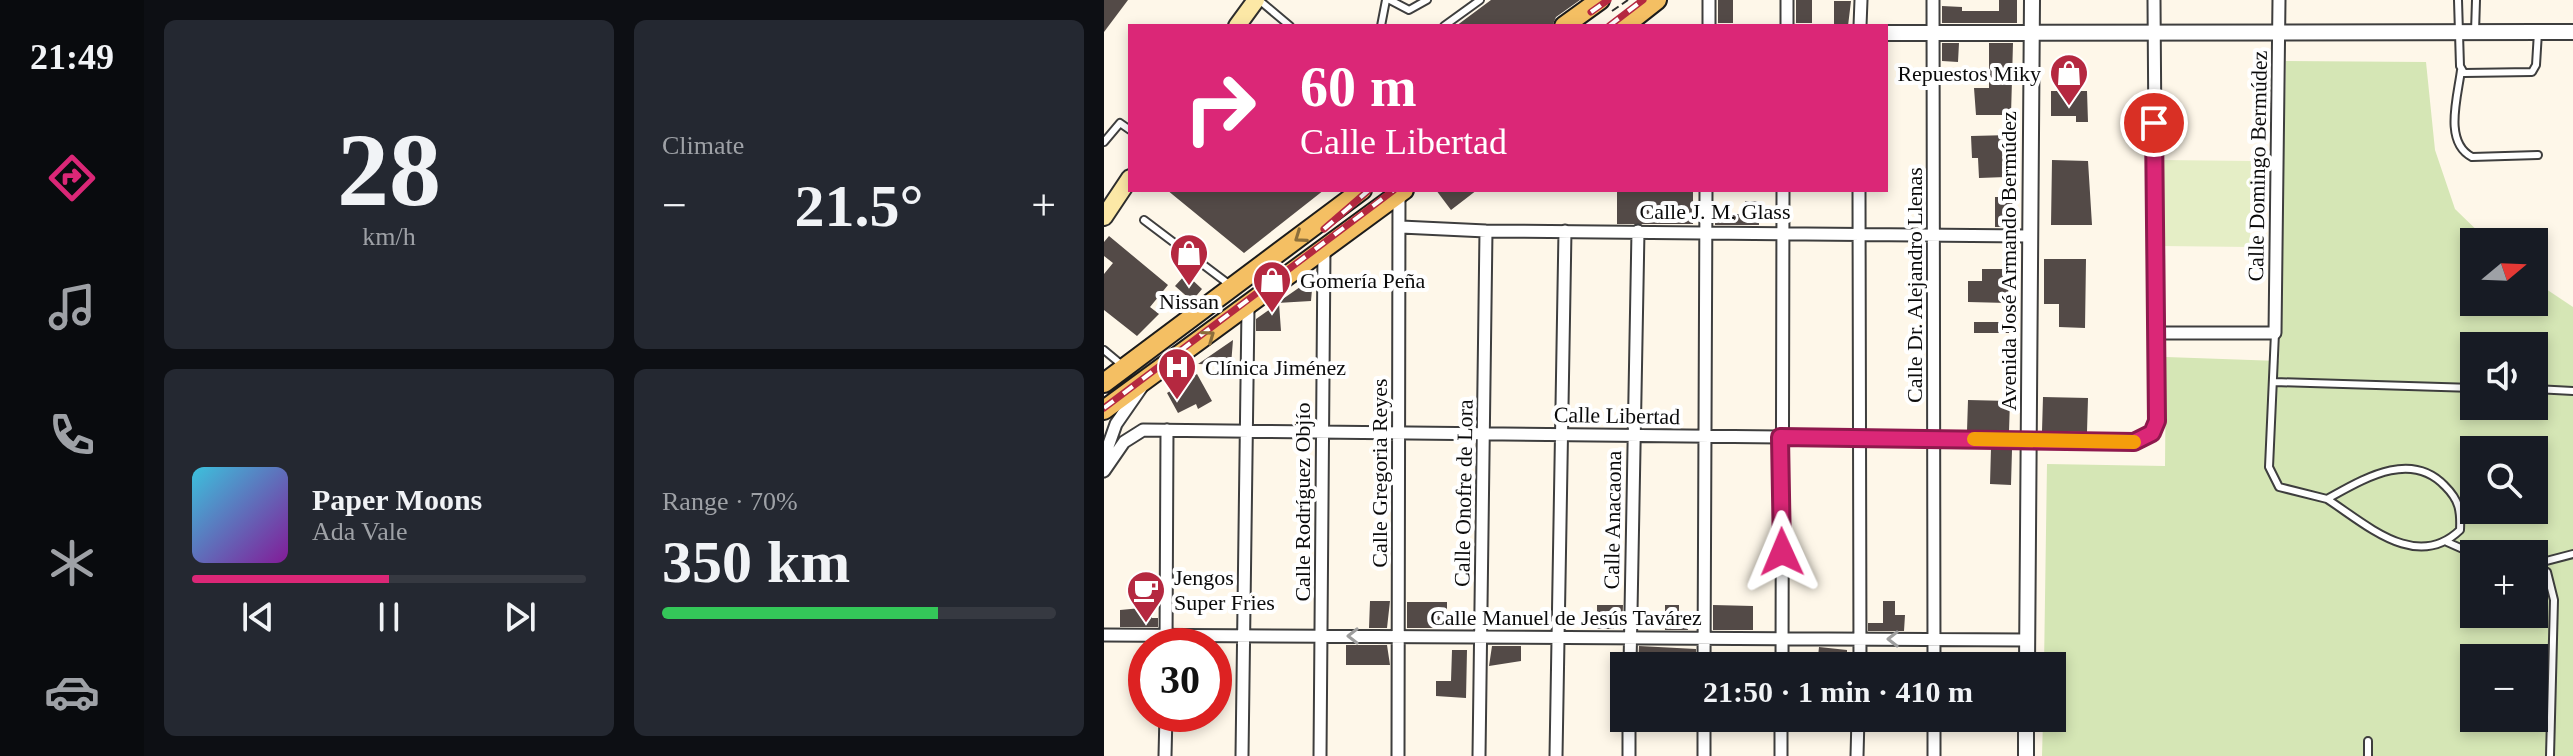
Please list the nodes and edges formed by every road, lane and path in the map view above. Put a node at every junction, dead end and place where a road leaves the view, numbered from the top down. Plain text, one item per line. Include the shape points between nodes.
1 (1258, 0) edge
2 (1388, 0) edge
3 (1427, 0) edge
4 (1480, 0) edge
5 (1628, 0) edge
6 (1657, 0) edge
7 (1709, 0) edge
8 (1787, 0) edge
9 (1861, 0) edge
10 (1933, 0) edge
11 (2032, 0) edge
12 (2154, 0) edge
13 (2279, 0) edge
14 (2458, 0) edge
15 (2476, 0) edge
16 (1604, 7) edge
17 (1239, 24) edge
18 (1288, 24) edge
19 (1382, 24) edge
20 (1447, 24) edge
21 (1568, 24) edge
22 (1627, 24) edge
23 (1709, 24) edge
24 (1787, 24) edge
25 (1860, 24) edge
26 (2279, 32) junction
27 (2458, 32) junction
28 (2475, 32) junction
29 (2538, 32) junction
30 (2573, 32) edge
31 (1888, 33) edge
32 (1933, 33) junction
33 (2153, 33) junction
34 (2032, 34) junction
35 (2461, 70) junction
36 (1128, 129) edge
37 (1104, 142) edge
38 (2538, 155) dead end
39 (1128, 181) edge
40 (1359, 192) edge
41 (1401, 192) edge
42 (1402, 192) edge
43 (1706, 192) edge
44 (1783, 192) edge
45 (1859, 192) edge
46 (1104, 217) edge
47 (1144, 220) dead end
48 (1401, 227) junction
49 (1486, 231) junction
50 (1565, 231) junction
51 (1638, 231) junction
52 (1706, 231) junction
53 (1781, 231) junction
54 (1859, 232) junction
55 (1934, 234) junction
56 (2028, 236) junction
57 (1324, 248) junction
58 (1230, 285) junction
59 (1248, 308) junction
60 (2158, 333) junction
61 (2275, 333) junction
62 (1104, 350) edge
63 (1125, 367) junction
64 (1146, 382) junction
65 (2275, 382) junction
66 (1104, 383) edge
67 (2460, 388) edge
68 (2548, 390) edge
69 (2573, 391) edge
70 (1104, 410) edge
71 (1167, 430) junction
72 (1323, 432) junction
73 (1399, 433) junction
74 (1483, 433) junction
75 (1559, 433) junction
76 (1246, 434) junction
77 (1633, 434) junction
78 (1707, 437) junction
79 (1780, 437) junction
80 (1934, 438) junction
81 (1861, 439) junction
82 (2030, 440) junction
83 (1104, 458) edge
84 (1104, 471) edge
85 (2327, 499) junction
86 (2447, 542) junction
87 (2460, 548) edge
88 (2573, 554) edge
89 (2548, 560) edge
90 (2548, 576) edge
91 (1166, 628) edge
92 (1104, 635) edge
93 (1243, 636) junction
94 (1321, 636) junction
95 (1398, 636) junction
96 (1128, 637) edge
97 (1232, 637) edge
98 (1480, 637) junction
99 (1558, 637) junction
100 (1631, 638) junction
101 (1704, 638) junction
102 (1782, 638) junction
103 (1934, 639) junction
104 (1861, 640) junction
105 (2027, 640) junction
106 (1630, 652) edge
107 (1704, 652) edge
108 (1782, 652) edge
109 (1861, 652) edge
110 (1934, 652) edge
111 (2027, 652) edge
112 (1166, 732) edge
113 (1629, 732) edge
114 (1704, 732) edge
115 (1781, 732) edge
116 (1858, 732) edge
117 (1934, 732) edge
118 (2026, 732) edge
119 (2368, 741) dead end
120 (1165, 756) edge
121 (1242, 756) edge
122 (1320, 756) edge
123 (1398, 756) edge
124 (1479, 756) edge
125 (1556, 756) edge
126 (1629, 756) edge
127 (1704, 756) edge
128 (1781, 756) edge
129 (1857, 756) edge
130 (1934, 756) edge
131 (2026, 756) edge
132 (2368, 756) edge
133 (2550, 756) edge

1 - 17 main road
1 - 18 lane
2 - 3 lane via 1409,10
2 - 19 lane
4 - 20 lane
5 - 16 path
6 - 22 main road
7 - 23 street
8 - 24 street
9 - 25 street
10 - 32 street, Calle Dr. Alejandro Llenas
11 - 34 street, Avenida José Armando Bermúdez
12 - 33 street
13 - 26 street, Calle Domingo Bermúdez
14 - 27 lane
15 - 28 lane
16 - 21 main road
26 - 27 street
26 - 33 street
26 - 61 street, Calle Domingo Bermúdez
27 - 28 street
27 - 35 lane
28 - 29 street
29 - 30 street
29 - 35 lane via 2532,72 2474,75
31 - 32 street
32 - 34 street
32 - 55 street, Calle Dr. Alejandro Llenas
33 - 34 street
33 - 60 street
34 - 56 street, Avenida José Armando Bermúdez
35 - 38 lane via 2456,139 2463,152 2472,157
36 - 37 lane via 1120,123
39 - 46 main road
40 -> 58 main road
41 - 57 main road
42 - 48 street, Calle Gregoria Reyes
43 - 52 street
44 - 53 street
45 - 54 street
47 - 58 lane
48 - 49 street, Calle J. M. Glass
48 - 73 street, Calle Gregoria Reyes
49 - 50 street, Calle J. M. Glass
49 - 74 street, Calle Onofre de Lora
50 - 51 street, Calle J. M. Glass
50 - 75 street
51 - 52 street, Calle J. M. Glass
51 - 77 street, Calle Anacaona
52 - 53 street, Calle J. M. Glass
52 - 78 street
53 - 54 street, Calle J. M. Glass
53 - 79 street
54 - 55 street, Calle J. M. Glass
54 - 81 street
55 - 56 street, Calle J. M. Glass
55 - 80 street, Calle Dr. Alejandro Llenas
56 - 82 street, Avenida José Armando Bermúdez
57 - 59 main road
57 - 72 street, Calle Rodríguez Objío
58 - 63 main road
64 -> 59 main road
59 - 76 street
60 - 61 street
60 - 82 street, Calle Libertad via 2157,421 2147,437 2134,442
61 - 65 lane
62 - 63 lane
63 - 66 main road
64 - 70 main road
64 - 83 street via 1116,424
65 - 67 lane
65 - 85 lane via 2269,467 2274,480 2287,491
68 - 69 lane
71 - 76 street, Calle Libertad
71 - 84 street, Calle Libertad via 1135,433
71 - 91 street
72 - 73 street, Calle Libertad
72 - 76 street, Calle Libertad
72 - 94 street, Calle Rodríguez Objío
73 - 74 street, Calle Libertad
73 - 95 street, Calle Gregoria Reyes
74 - 75 street, Calle Libertad
74 - 98 street, Calle Onofre de Lora
75 - 77 street, Calle Libertad
75 - 99 street
76 - 93 street
77 - 78 street, Calle Libertad
77 - 100 street, Calle Anacaona
78 - 79 street, Calle Libertad
78 - 101 street
79 - 81 street, Calle Libertad
79 - 102 street
80 - 81 street, Calle Libertad
80 - 82 street, Calle Libertad
80 - 103 street, Calle Dr. Alejandro Llenas
81 - 104 street
82 - 105 street, Avenida José Armando Bermúdez
85 - 86 lane via 2402,544 2424,548
85 - 86 lane via 2381,472 2431,473 2457,498 2461,513 2460,530
86 - 87 lane
88 - 89 lane
90 - 133 lane via 2554,600
92 - 96 street, Calle Manuel de Jesús Tavárez
93 - 94 street, Calle Manuel de Jesús Tavárez
93 - 97 street, Calle Manuel de Jesús Tavárez
93 - 121 street
95 -> 94 street, Calle Manuel de Jesús Tavárez
94 - 122 street, Calle Rodríguez Objío
95 - 98 street, Calle Manuel de Jesús Tavárez
95 - 123 street, Calle Gregoria Reyes
98 - 99 street, Calle Manuel de Jesús Tavárez
98 - 124 street, Calle Onofre de Lora
99 - 100 street, Calle Manuel de Jesús Tavárez
99 - 125 street
100 - 101 street, Calle Manuel de Jesús Tavárez
100 - 106 street, Calle Anacaona
101 - 102 street, Calle Manuel de Jesús Tavárez
101 - 107 street
102 - 104 street, Calle Manuel de Jesús Tavárez
102 - 108 street
103 -> 104 street, Calle Manuel de Jesús Tavárez
103 - 105 street, Calle Manuel de Jesús Tavárez
103 - 110 street, Calle Dr. Alejandro Llenas
104 - 109 street
105 - 111 street, Avenida José Armando Bermúdez
112 - 120 street
113 - 126 street
114 - 127 street
115 - 128 street
116 - 129 street
117 - 130 street
118 - 131 street
119 - 132 lane

